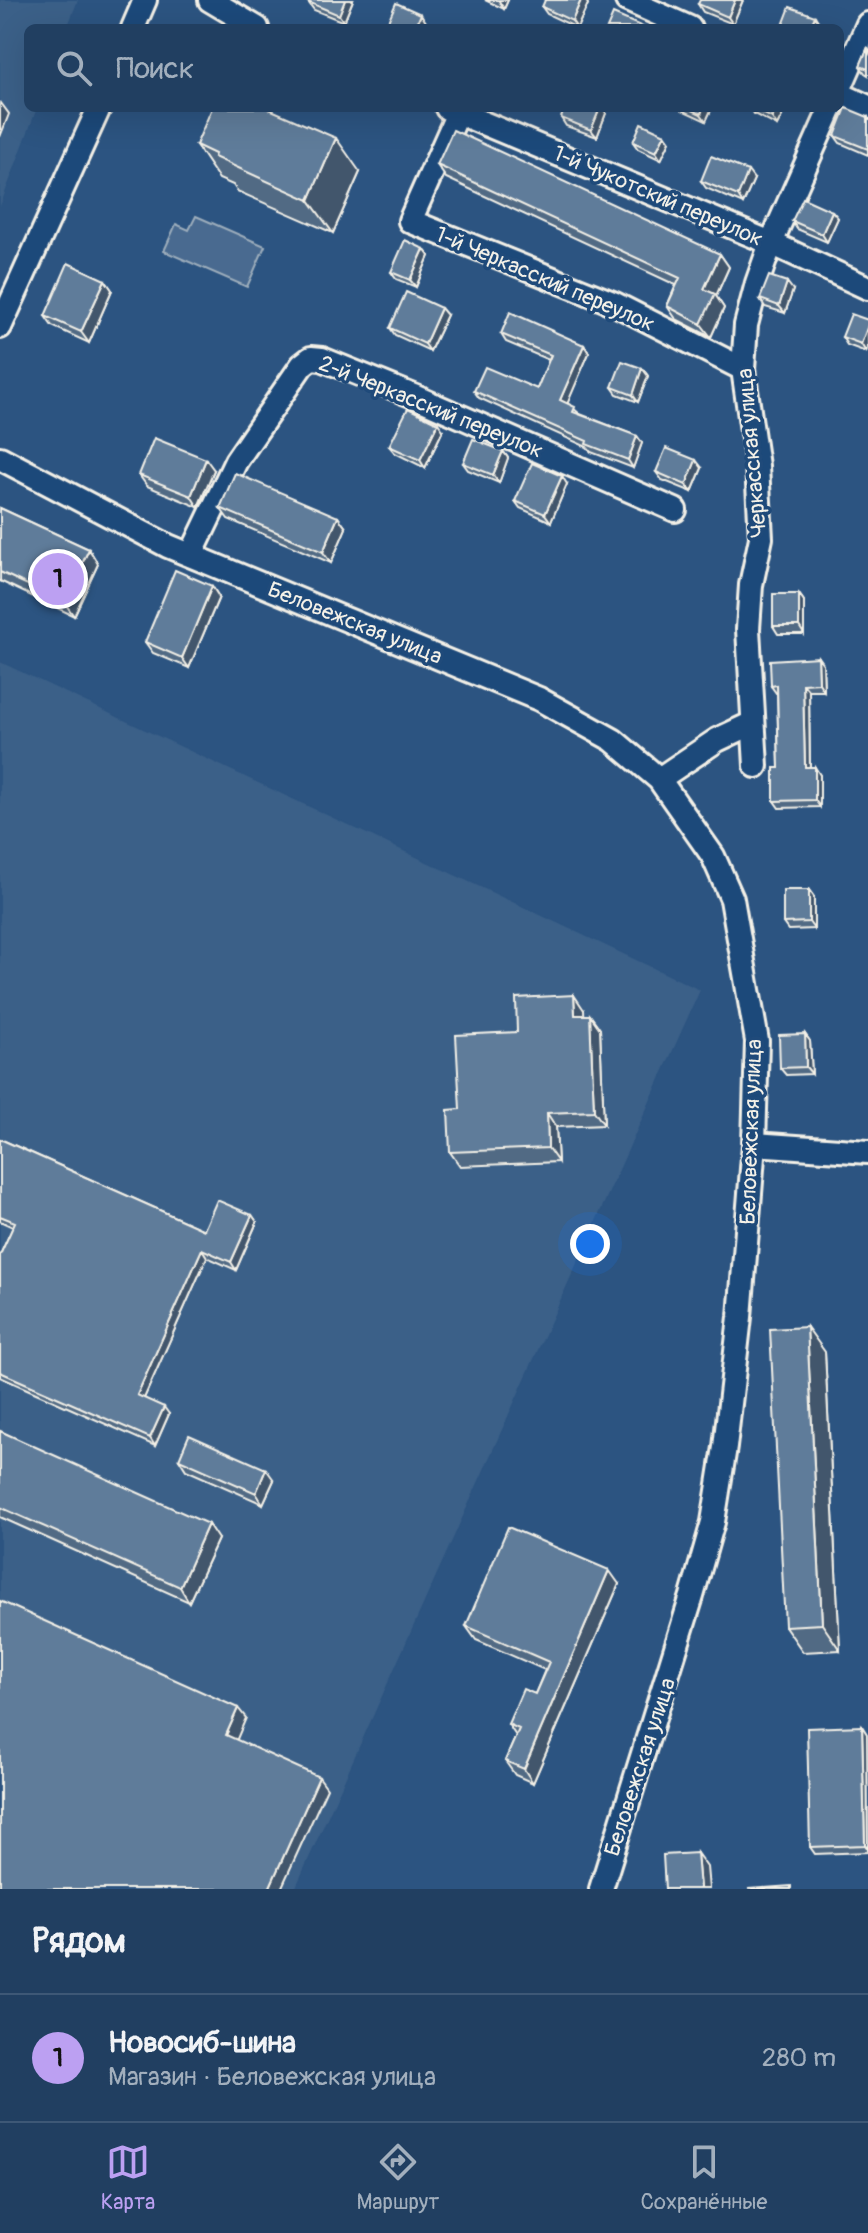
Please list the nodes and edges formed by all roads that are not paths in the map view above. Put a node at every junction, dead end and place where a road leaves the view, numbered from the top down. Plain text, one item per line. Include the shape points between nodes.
1 (145, 0) edge
2 (210, 0) edge
3 (627, 0) edge
4 (135, 24) edge
5 (250, 24) edge
6 (681, 24) edge
7 (868, 24) edge
8 (844, 81) edge
9 (844, 93) edge
10 (868, 107) edge
11 (97, 112) edge
12 (451, 112) edge
13 (457, 112) edge
14 (829, 112) edge
15 (771, 243) junction
16 (868, 288) edge
17 (0, 327) edge
18 (743, 369) junction
19 (0, 458) edge
20 (675, 510) dead end
21 (191, 555) junction
22 (753, 723) junction
23 (756, 766) dead end
24 (659, 779) junction
25 (754, 1144) junction
26 (868, 1152) edge
27 (601, 1889) edge

1 - 4 street
2 - 5 street
3 - 6 street
7 - 8 street
9 - 10 street
11 - 17 street
12 - 18 street, 1-й Черкасский переулок via 410,221 615,304
13 - 15 street, 1-й Чукотский переулок
14 - 15 street, Черкасская улица
15 - 16 street, 1-й Чукотский переулок
15 - 18 street, Черкасская улица via 746,325
18 - 22 street, Черкасская улица via 761,538 748,629
19 - 21 street, Беловежская улица
20 - 21 street, 2-й Черкасский переулок via 416,397 311,358 236,461
21 - 24 street, Беловежская улица via 539,699 613,740
22 - 23 street, Черкасская улица
22 - 24 street
24 - 25 street, Беловежская улица via 713,856 732,899 757,1041
25 - 26 street
25 - 27 street, Беловежская улица via 740,1317 713,1522

